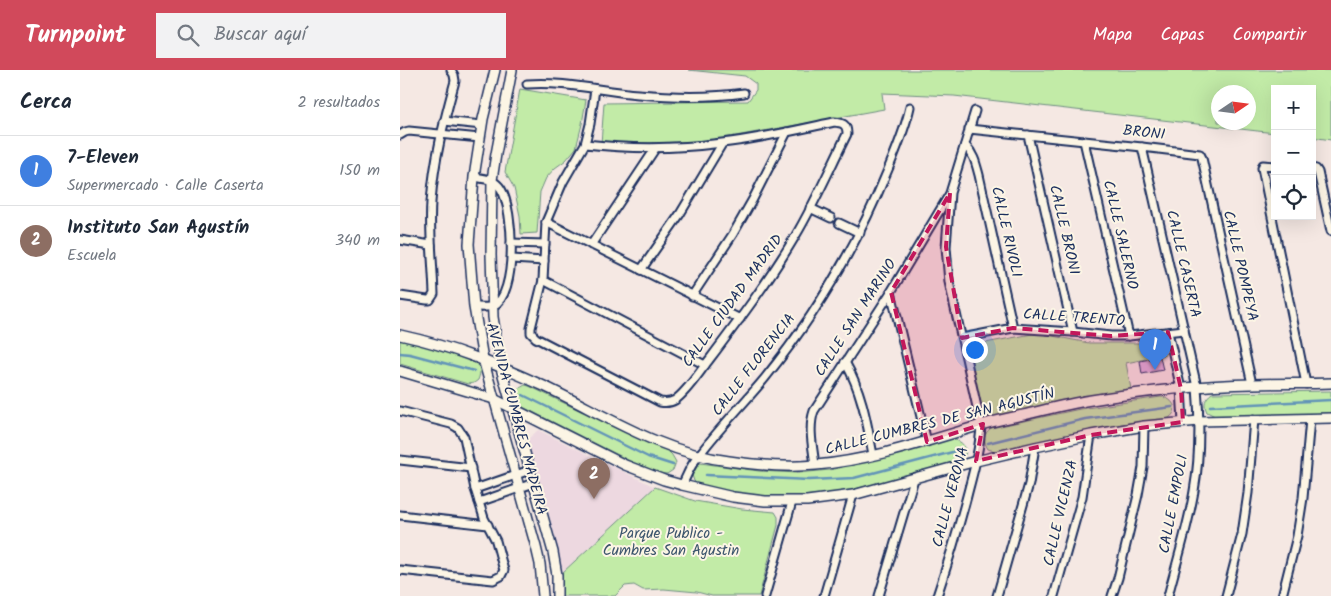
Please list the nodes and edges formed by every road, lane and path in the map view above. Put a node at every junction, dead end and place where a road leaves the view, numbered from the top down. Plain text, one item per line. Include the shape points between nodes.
1 (451, 70) edge
2 (494, 70) edge
3 (512, 70) edge
4 (491, 84) junction
5 (527, 84) dead end
6 (508, 88) junction
7 (595, 89) junction
8 (744, 93) dead end
9 (910, 107) dead end
10 (975, 111) dead end
11 (444, 121) junction
12 (482, 125) junction
13 (969, 130) junction
14 (787, 132) junction
15 (441, 134) junction
16 (400, 135) edge
17 (1028, 135) junction
18 (480, 138) junction
19 (1084, 141) junction
20 (585, 144) junction
21 (722, 144) junction
22 (965, 145) junction
23 (1142, 147) junction
24 (655, 148) junction
25 (1200, 154) joint
26 (1271, 166) edge
27 (1316, 169) edge
28 (474, 178) junction
29 (492, 180) junction
30 (950, 193) junction
31 (810, 208) junction
32 (831, 218) dead end
33 (546, 222) junction
34 (839, 223) dead end
35 (1331, 231) edge
36 (860, 233) junction
37 (400, 240) edge
38 (511, 242) junction
39 (545, 244) junction
40 (432, 245) junction
41 (592, 245) junction
42 (512, 260) junction
43 (544, 261) junction
44 (641, 270) junction
45 (543, 280) junction
46 (891, 292) junction
47 (400, 296) edge
48 (692, 296) junction
49 (493, 306) junction
50 (474, 307) junction
51 (740, 319) junction
52 (1013, 328) junction
53 (1184, 330) junction
54 (1073, 332) junction
55 (1168, 332) junction
56 (400, 334) edge
57 (1129, 336) junction
58 (962, 338) junction
59 (483, 359) junction
60 (846, 362) junction
61 (704, 365) junction
62 (502, 368) junction
63 (400, 371) edge
64 (1331, 383) edge
65 (1252, 384) junction
66 (1306, 384) junction
67 (1197, 387) junction
68 (1181, 389) junction
69 (494, 399) junction
70 (513, 408) junction
71 (400, 410) edge
72 (1331, 418) edge
73 (1254, 419) junction
74 (1310, 419) junction
75 (1199, 421) junction
76 (1182, 422) junction
77 (981, 425) junction
78 (1144, 426) junction
79 (1091, 435) junction
80 (926, 442) junction
81 (1035, 447) junction
82 (874, 454) junction
83 (699, 456) junction
84 (400, 460) edge
85 (976, 461) junction
86 (815, 465) junction
87 (471, 468) junction
88 (530, 470) junction
89 (516, 474) junction
90 (914, 479) junction
91 (534, 483) junction
92 (682, 486) junction
93 (475, 488) junction
94 (520, 488) junction
95 (853, 495) junction
96 (479, 502) junction
97 (792, 502) junction
98 (400, 515) edge
99 (488, 525) junction
100 (400, 570) edge
101 (543, 596) edge
102 (557, 596) edge
103 (765, 596) edge
104 (824, 596) edge
105 (879, 596) edge
106 (937, 596) edge
107 (997, 596) edge
108 (1054, 596) edge
109 (1112, 596) edge
110 (1168, 596) edge
111 (1226, 596) edge
112 (1282, 596) edge

1 - 11 street via 455,81
2 - 4 street, AVENIDA CUMBRES MADEIRA
3 - 6 street, AVENIDA CUMBRES MADEIRA
4 - 6 street
4 - 12 street, AVENIDA CUMBRES MADEIRA
5 - 7 street
6 - 29 street, AVENIDA CUMBRES MADEIRA
7 - 8 street via 673,95
7 - 20 street, CALLE CIUDAD MADRID
9 - 36 street, CALLE FLORENCIA via 906,126
10 - 13 street, CALLE VERONA
11 - 12 street
11 - 15 street
12 - 18 street, AVENIDA CUMBRES MADEIRA
13 - 17 street
13 - 22 street, CALLE VERONA
14 - 21 street, CALLE CIUDAD MADRID
14 - 31 street, CALLE CIUDAD MADRID via 834,122 847,128 847,134
14 - 48 street via 753,200
15 - 16 street via 409,131
15 - 18 street
15 - 40 street via 431,202
17 - 19 street
17 - 54 street, CALLE BRONI
18 - 28 street, AVENIDA CUMBRES MADEIRA
19 - 23 street, BRONI
19 - 57 street, CALLE SALERNO
20 - 24 street, CALLE CIUDAD MADRID
20 - 33 street, CALLE CIUDAD MADRID via 563,182
21 - 24 street, CALLE CIUDAD MADRID
21 - 44 street via 680,214
22 - 30 street, CALLE VERONA
22 - 52 street, CALLE RIVOLI via 974,157 979,176
23 - 25 street, BRONI
23 - 53 street, CALLE CASERTA
24 - 41 street
25 - 65 street, CALLE POMPEYA
26 - 66 street via 1262,168
27 - 35 street
28 - 29 street
28 - 50 street, AVENIDA CUMBRES MADEIRA via 469,244
29 - 38 street via 501,189 506,204
29 - 49 street, AVENIDA CUMBRES MADEIRA
30 - 46 street, CALLE SAN MARINO
30 - 58 street, CALLE VERONA via 946,247 949,282
31 - 32 street
31 - 51 street, CALLE CIUDAD MADRID via 775,269
33 - 39 street, CALLE CIUDAD MADRID
33 - 41 street
34 - 36 street
36 - 83 street, CALLE FLORENCIA via 788,348
37 - 40 street
38 - 39 street
38 - 42 street
39 - 43 street, CALLE CIUDAD MADRID
40 - 47 street via 433,297 427,300
41 - 44 street
42 - 43 street
42 - 49 street via 502,298
43 - 45 street, CALLE CIUDAD MADRID
44 - 48 street
45 - 61 street
45 - 61 street, CALLE CIUDAD MADRID via 531,328 536,338 660,402 676,399
46 - 60 street, CALLE SAN MARINO
46 - 80 street
48 - 51 street
49 - 50 street
49 - 62 street, AVENIDA CUMBRES MADEIRA
50 - 59 street, AVENIDA CUMBRES MADEIRA
51 - 61 street, CALLE CIUDAD MADRID
52 - 54 street, CALLE TRENTO
52 - 58 street, CALLE TRENTO
53 - 55 street, CALLE TRENTO
53 - 67 street, CALLE CASERTA
54 - 57 street, CALLE TRENTO
55 - 57 street, CALLE TRENTO
55 - 68 street, CALLE CASERTA
56 - 59 street, CALLE CUMBRES DE SAN AGUSTÍN
58 - 77 street, CALLE VERONA
59 - 62 street, CALLE CUMBRES DE SAN AGUSTÍN
59 - 69 street, AVENIDA CUMBRES MADEIRA
60 - 82 street via 861,398
60 - 86 street, CALLE SAN MARINO via 811,419
62 - 70 street, AVENIDA CUMBRES MADEIRA
62 - 83 street, CALLE CUMBRES DE SAN AGUSTÍN via 634,432
63 - 69 street
64 - 66 street, CALLE CUMBRES DE SAN AGUSTÍN
65 - 66 street, CALLE CUMBRES DE SAN AGUSTÍN
65 - 67 street, CALLE CUMBRES DE SAN AGUSTÍN
67 - 68 street, CALLE CUMBRES DE SAN AGUSTÍN
67 - 75 street, CALLE EMPOLI
68 - 76 street, CALLE CASERTA
68 - 77 street, CALLE CUMBRES DE SAN AGUSTÍN via 1084,402
69 - 70 street
69 - 89 street, AVENIDA CUMBRES MADEIRA
70 - 88 street, AVENIDA CUMBRES MADEIRA
70 - 92 street via 625,465
71 - 87 street via 458,428 464,437
72 - 74 street
73 - 74 street
73 - 75 street
73 - 111 street via 1242,534
74 - 112 street via 1297,536
75 - 76 street
75 - 110 street, CALLE EMPOLI via 1194,490
76 - 78 street
77 - 80 street, CALLE CUMBRES DE SAN AGUSTÍN
77 - 85 street, CALLE VERONA
78 - 79 street
78 - 109 street via 1143,467 1138,495
79 - 81 street
79 - 108 street, CALLE VICENZA via 1082,497
80 - 82 street, CALLE CUMBRES DE SAN AGUSTÍN
81 - 85 street
81 - 107 street via 1029,484
82 - 86 street, CALLE CUMBRES DE SAN AGUSTÍN
83 - 86 street, CALLE CUMBRES DE SAN AGUSTÍN via 778,466
83 - 92 street, CALLE FLORENCIA
84 - 87 street
85 - 90 street
85 - 106 street, CALLE VERONA
87 - 93 street
88 - 89 street
88 - 91 street, AVENIDA CUMBRES MADEIRA
89 - 93 street
89 - 94 street, AVENIDA CUMBRES MADEIRA
90 - 95 street
90 - 105 street
91 - 94 street
91 - 102 street, AVENIDA CUMBRES MADEIRA via 553,552
92 - 97 street via 734,497
93 - 96 street
94 - 96 street
94 - 101 street, AVENIDA CUMBRES MADEIRA via 540,564
95 - 97 street
95 - 104 street
96 - 99 street
97 - 103 street
98 - 99 street
99 - 100 street via 504,570 501,576 493,580

